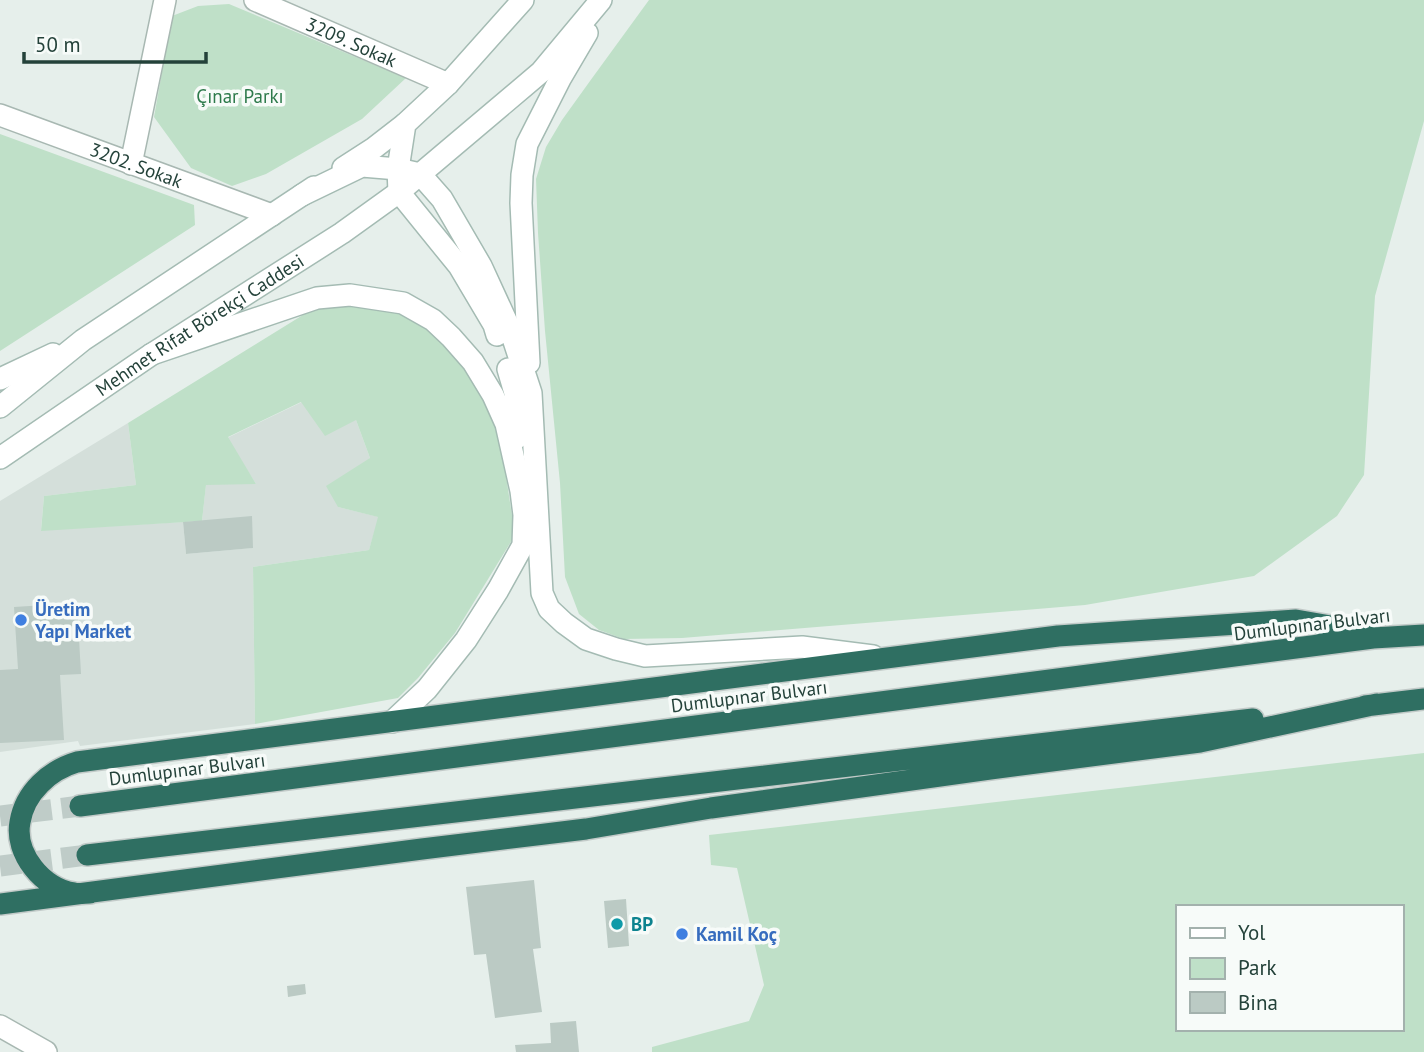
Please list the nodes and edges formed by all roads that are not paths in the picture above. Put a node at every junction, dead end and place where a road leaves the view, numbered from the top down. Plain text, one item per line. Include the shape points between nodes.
1 (165, 0) edge
2 (255, 0) edge
3 (523, 0) edge
4 (601, 0) edge
5 (607, 0) edge
6 (447, 84) junction
7 (0, 115) edge
8 (405, 124) junction
9 (131, 164) junction
10 (398, 169) junction
11 (420, 174) junction
12 (398, 192) junction
13 (302, 195) junction
14 (272, 215) junction
15 (83, 340) junction
16 (152, 354) junction
17 (0, 379) edge
18 (531, 393) junction
19 (0, 407) edge
20 (0, 458) edge
21 (521, 491) junction
22 (1424, 635) edge
23 (1373, 638) junction
24 (882, 658) junction
25 (1424, 699) edge
26 (1377, 704) junction
27 (392, 722) junction
28 (80, 806) tunnel mouth
29 (87, 855) tunnel mouth
30 (90, 893) junction
31 (0, 904) edge
32 (0, 1026) edge
33 (46, 1052) edge

1 - 9 main road
2 - 6 main road, 3209. Sokak
3 - 6 main road
4 - 11 main road, Mehmet Rifat Börekçi Caddesi via 541,72
5 - 18 main road via 527,144 521,203
6 - 8 main road
7 - 9 main road, 3202. Sokak
8 - 10 main road
8 - 13 main road
9 - 14 main road, 3202. Sokak
10 - 11 main road
10 - 12 main road
10 - 13 main road via 362,166
11 - 12 main road, Mehmet Rifat Börekçi Caddesi
11 - 18 main road via 442,199 481,267 510,329
12 - 16 main road, Mehmet Rifat Börekçi Caddesi
12 - 21 main road via 458,266 494,325 515,393
13 - 14 main road
14 - 15 main road
15 - 17 main road
15 - 19 main road
16 - 20 main road, Mehmet Rifat Börekçi Caddesi
16 - 21 main road via 317,298 350,295 403,303 451,337 493,395 506,424
18 - 24 main road via 542,593 564,623 586,639 645,656 802,647
21 - 27 main road via 523,545 498,590 427,689
22 - 23 highway, Dumlupınar Bulvarı
23 - 24 highway via 1296,620 1058,636
23 - 28 highway, Dumlupınar Bulvarı
24 - 27 highway
25 - 26 highway
26 - 29 highway
26 - 30 highway via 1200,743
27 - 30 highway via 77,762 54,771 24,807 19,835 22,847 43,878 72,893
30 - 31 highway
32 - 33 main road

